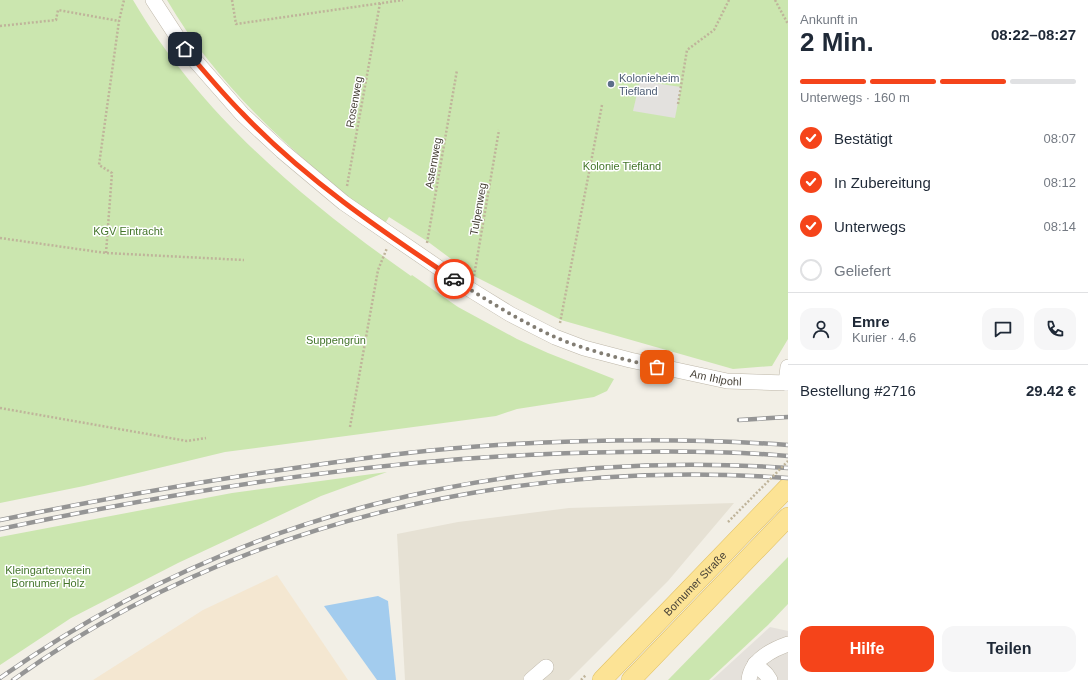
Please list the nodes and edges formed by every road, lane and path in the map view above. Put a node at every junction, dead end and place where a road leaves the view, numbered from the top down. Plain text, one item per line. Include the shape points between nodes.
1 (124, 0) edge
2 (153, 0) edge
3 (232, 0) edge
4 (403, 0) edge
5 (729, 0) edge
6 (775, 0) edge
7 (380, 3) junction
8 (120, 21) junction
9 (788, 24) edge
10 (0, 26) edge
11 (457, 70) dead end
12 (678, 104) dead end
13 (602, 105) dead end
14 (499, 130) dead end
15 (344, 203) junction
16 (392, 237) junction
17 (0, 238) edge
18 (106, 254) junction
19 (423, 259) junction
20 (244, 260) dead end
21 (471, 290) junction
22 (555, 337) junction
23 (788, 366) edge
24 (787, 383) edge
25 (0, 408) edge
26 (350, 427) dead end
27 (206, 438) dead end
28 (788, 461) edge
29 (788, 487) edge
30 (784, 520) edge
31 (728, 522) dead end
32 (788, 644) edge
33 (755, 664) junction
34 (546, 667) dead end
35 (531, 680) edge
36 (602, 680) edge
37 (631, 680) edge
38 (749, 680) edge
39 (770, 680) edge

1 - 8 path
2 - 15 lane, Am Ihlpohl via 185,49 242,114
3 - 7 path via 236,24
4 - 7 path
5 - 12 path via 714,30 687,50
6 - 9 path
7 - 15 path, Rosenweg
8 - 10 path via 58,10 56,20
8 - 18 path via 99,165 112,173
11 - 19 path, Asternweg
13 - 22 path via 561,320
14 - 21 path, Tulpenweg
15 - 16 lane, Am Ihlpohl
16 - 19 lane, Am Ihlpohl
16 - 26 path via 378,270
17 - 18 path
18 - 20 path
19 - 21 lane, Am Ihlpohl
21 - 22 lane, Am Ihlpohl
22 - 24 lane, Am Ihlpohl via 584,348 703,377 727,381
23 - 24 lane
25 - 27 path via 187,441
28 - 31 path, bridge
29 - 36 main road, Bornumer Straße
30 - 37 main road, Bornumer Straße
32 - 33 lane via 763,656
33 - 38 lane
33 - 39 lane
34 - 35 lane

